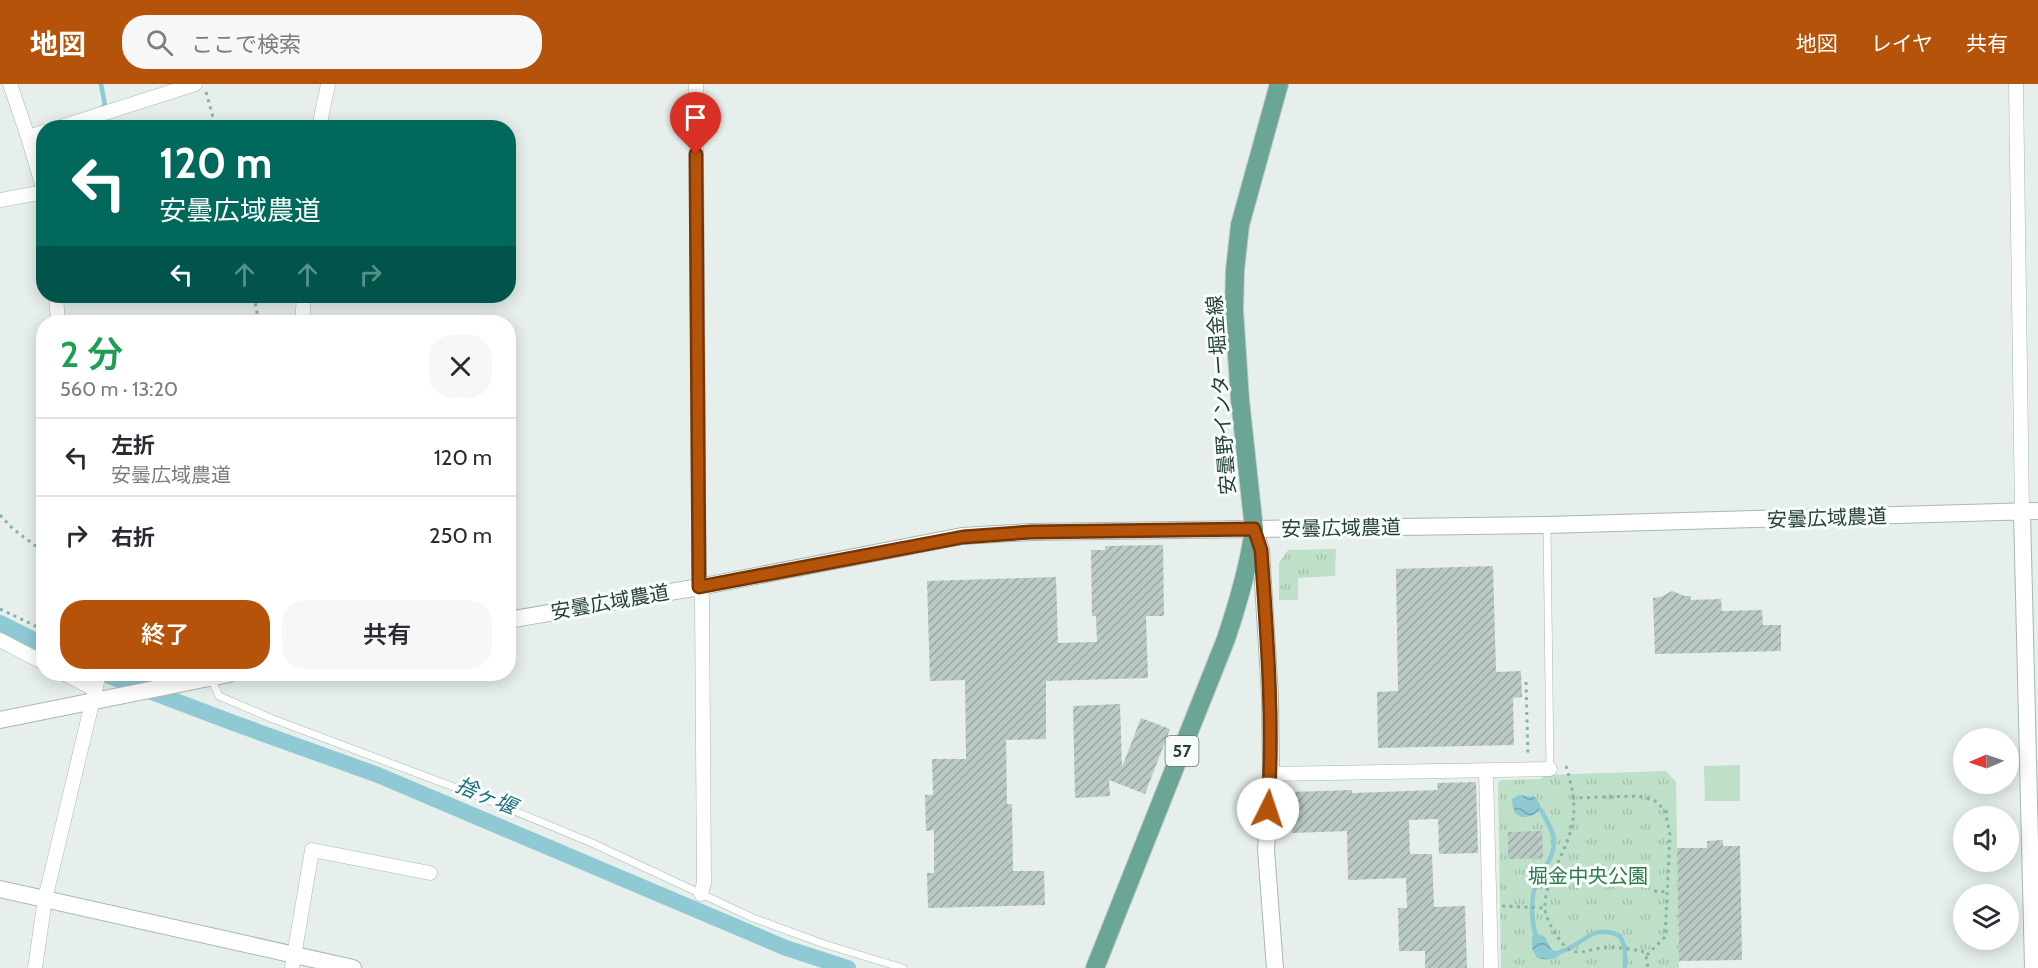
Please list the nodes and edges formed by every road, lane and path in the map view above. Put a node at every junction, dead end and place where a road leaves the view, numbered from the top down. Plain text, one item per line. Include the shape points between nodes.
1 (10, 84) edge
2 (195, 84) edge
3 (204, 84) edge
4 (327, 84) edge
5 (696, 84) edge
6 (1279, 84) edge
7 (2016, 84) edge
8 (83, 120) edge
9 (214, 120) edge
10 (320, 120) edge
11 (36, 134) edge
12 (28, 137) junction
13 (36, 164) edge
14 (36, 193) edge
15 (0, 200) edge
16 (2030, 512) edge
17 (0, 515) edge
18 (1254, 529) junction
19 (1547, 532) junction
20 (36, 546) edge
21 (699, 587) junction
22 (0, 609) edge
23 (516, 619) edge
24 (36, 626) edge
25 (0, 640) edge
26 (36, 659) edge
27 (81, 681) edge
28 (177, 681) edge
29 (212, 681) edge
30 (1526, 682) dead end
31 (95, 687) edge
32 (0, 720) edge
33 (1566, 766) dead end
34 (1550, 769) joint
35 (1529, 770) junction
36 (1486, 771) junction
37 (1270, 774) junction
38 (1572, 798) junction
39 (430, 873) dead end
40 (0, 889) edge
41 (1654, 891) dead end
42 (1667, 892) junction
43 (701, 894) junction
44 (45, 899) junction
45 (1497, 905) dead end
46 (1545, 908) junction
47 (1646, 956) junction
48 (293, 961) edge
49 (35, 968) edge
50 (353, 968) edge
51 (903, 968) edge
52 (1095, 968) edge
53 (1275, 968) edge
54 (1491, 968) edge
55 (1648, 968) edge
56 (2033, 968) edge

1 - 12 street
2 - 8 street
3 - 9 path
4 - 10 street
5 - 21 street
6 - 18 main road, 安曇野インター堀金線 / 57 via 1240,225 1234,270 1240,400
7 - 16 street
11 - 12 street
12 - 13 street
14 - 15 street
16 - 19 street, 安曇広域農道
16 - 56 street
17 - 20 path
18 - 19 street, 安曇広域農道
18 - 21 street, 安曇広域農道 via 1031,532 963,537
18 - 37 street via 1261,550 1270,696
18 - 52 main road, 安曇野インター堀金線 / 57 via 1245,578 1226,639
19 - 34 lane
21 - 23 street, 安曇広域農道
21 - 43 street via 704,883
22 - 24 path
25 - 26 street
27 - 31 street
28 - 31 street via 128,694
29 - 43 lane via 219,696 483,798
30 - 35 path
31 - 32 street
31 - 44 street
33 - 38 path
34 - 35 street
35 - 36 street
36 - 37 street
36 - 54 street
37 - 53 street via 1266,850
38 - 42 path via 1637,795 1654,800 1665,810 1670,835
38 - 46 path via 1574,819 1569,841
39 - 48 street via 312,850
40 - 44 street
41 - 42 path
42 - 47 path via 1665,937
43 - 51 lane via 753,918
44 - 48 street
44 - 49 street
45 - 46 path
46 - 47 path via 1563,945 1571,951 1625,948 1642,951
47 - 55 path
48 - 50 street

